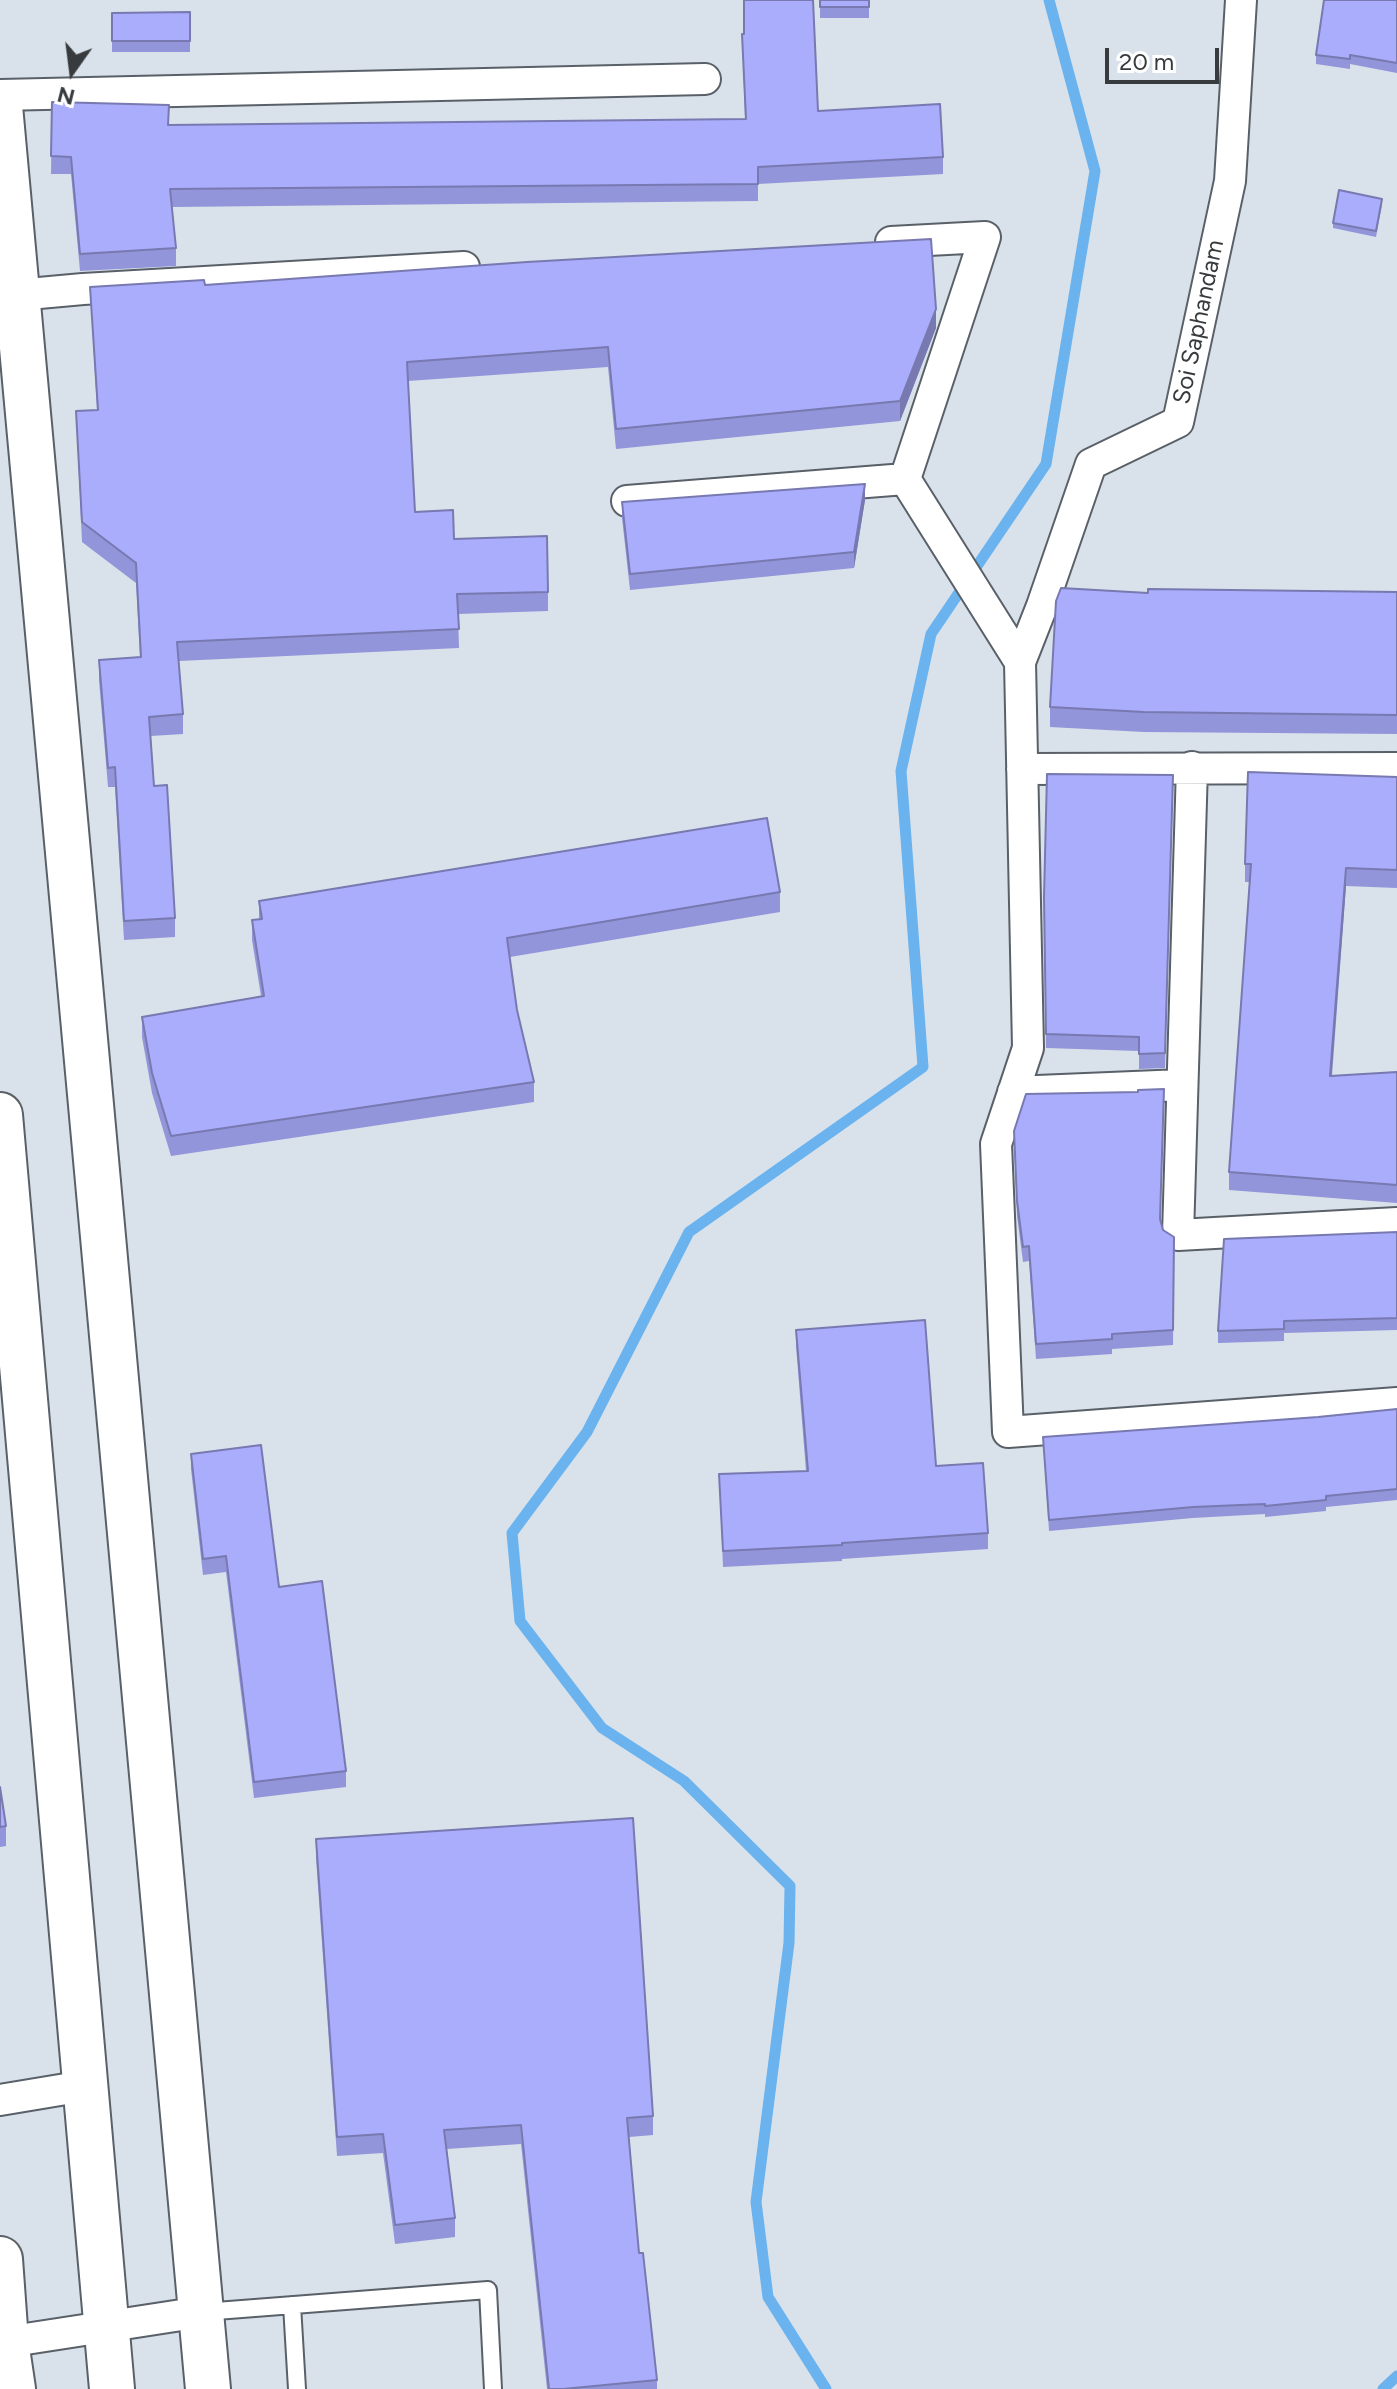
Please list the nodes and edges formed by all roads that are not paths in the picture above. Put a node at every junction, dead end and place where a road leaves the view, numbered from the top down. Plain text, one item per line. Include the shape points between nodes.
1 (1241, 0) edge
2 (705, 79) dead end
3 (0, 95) edge
4 (0, 106) edge
5 (859, 244) edge
6 (495, 265) edge
7 (17, 295) junction
8 (905, 479) junction
9 (627, 501) edge
10 (1020, 662) junction
11 (1192, 767) junction
12 (1397, 768) edge
13 (1022, 769) junction
14 (1182, 1085) junction
15 (1013, 1092) junction
16 (0, 1115) edge
17 (1397, 1223) edge
18 (1397, 1403) edge
19 (84, 2086) junction
20 (0, 2100) edge
21 (0, 2259) edge
22 (292, 2305) junction
23 (201, 2312) junction
24 (106, 2327) junction
25 (3, 2343) edge
26 (13, 2389) edge
27 (112, 2389) edge
28 (208, 2389) edge
29 (297, 2389) edge
30 (493, 2389) edge

1 - 10 street, Soi Saphandam via 1230,181 1178,422 1091,464
2 - 3 street
4 - 7 main road
5 - 8 street via 985,237
6 - 7 street
7 - 23 main road
8 - 9 street
8 - 10 street
10 - 13 street, Soi Saphandam
11 - 12 street
11 - 13 street
11 - 14 street
13 - 15 street, Soi Saphandam via 1028,1048
14 - 15 street
14 - 17 street via 1178,1235
15 - 18 street, Soi Saphandam via 996,1144 1008,1432
16 - 19 main road
19 - 20 street
19 - 24 main road
21 - 25 main road
22 - 23 lane
22 - 29 lane
22 - 30 lane via 488,2290
23 - 24 street
23 - 28 main road
24 - 25 street
24 - 27 main road
25 - 26 main road

